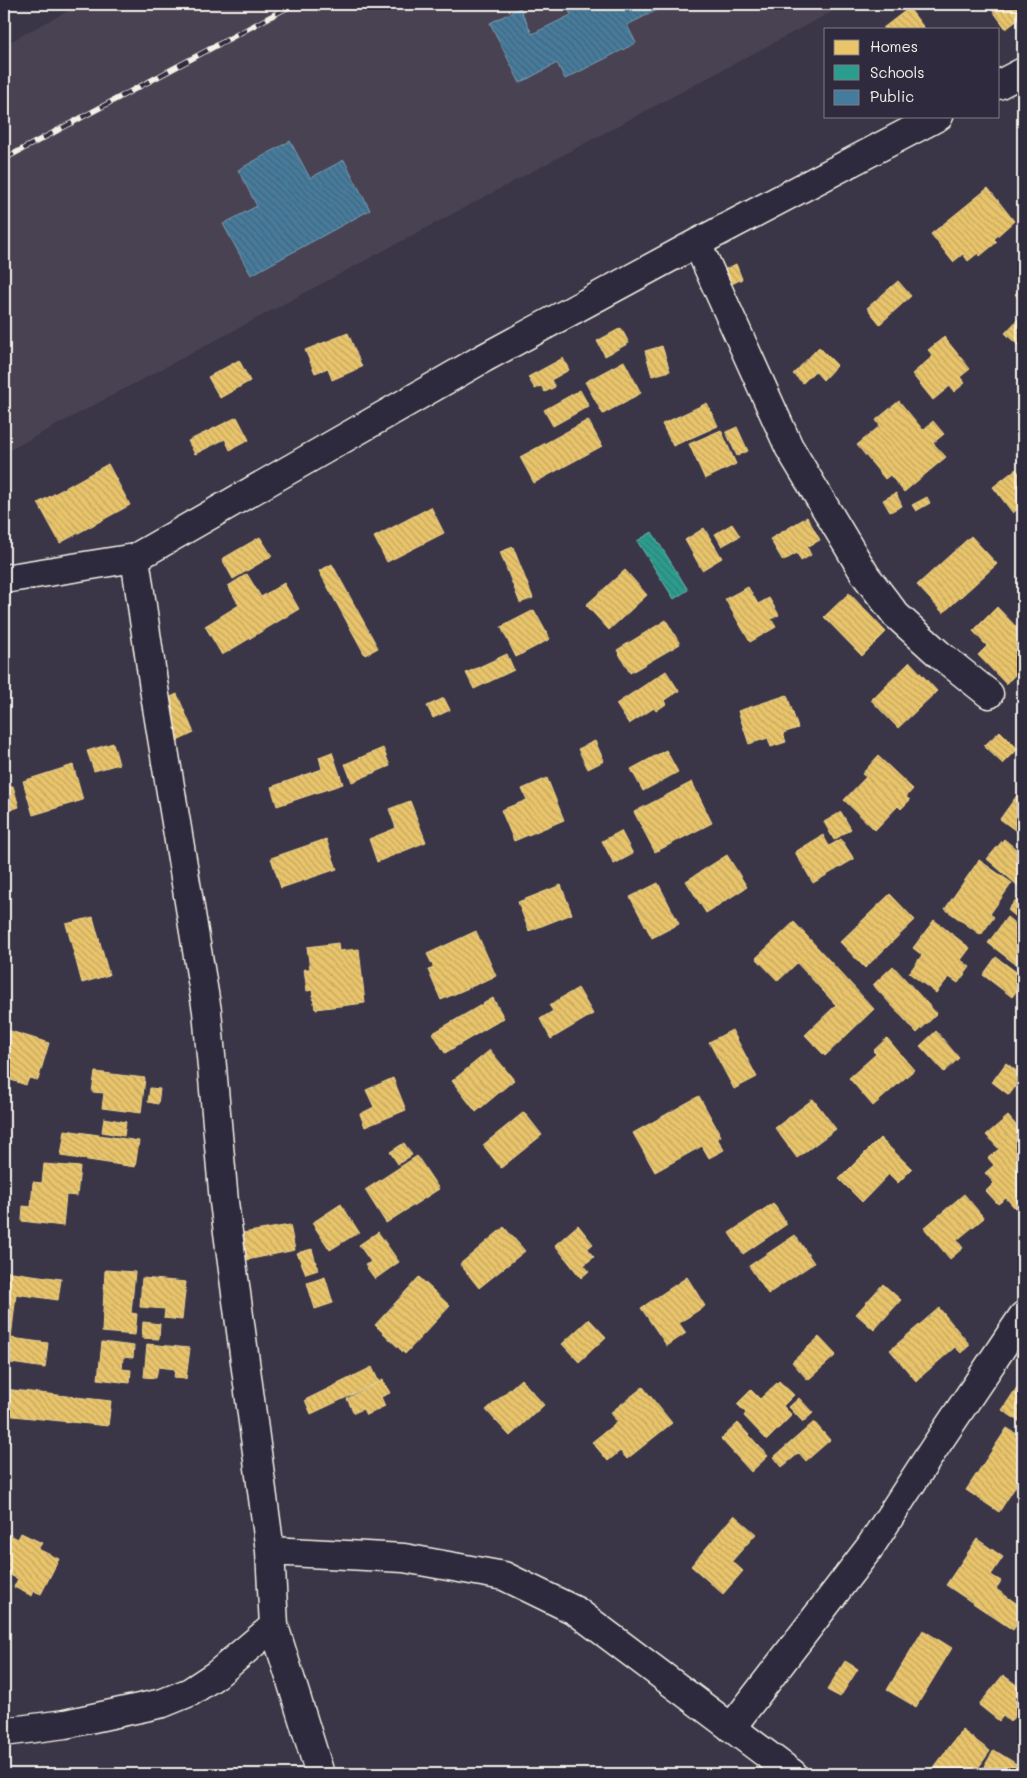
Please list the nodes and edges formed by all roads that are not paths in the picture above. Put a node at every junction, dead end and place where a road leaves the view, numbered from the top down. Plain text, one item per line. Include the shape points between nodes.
1 (1023, 72) edge
2 (1000, 84) edge
3 (934, 118) edge
4 (697, 242) junction
5 (135, 558) junction
6 (4, 578) edge
7 (989, 694) dead end
8 (1023, 1316) edge
9 (270, 1551) junction
10 (274, 1626) junction
11 (731, 1728) junction
12 (4, 1732) edge
13 (320, 1774) edge
14 (793, 1774) edge

1 - 2 street
3 - 4 street
4 - 5 street via 460,372
4 - 7 street via 790,448 866,576 896,615
5 - 6 street
5 - 9 street via 207,1011 224,1202
8 - 11 street via 870,1547
9 - 10 street
9 - 11 street via 404,1558 504,1576 576,1611
10 - 12 street via 216,1675 190,1692 163,1703 65,1724
10 - 13 street
11 - 14 street

